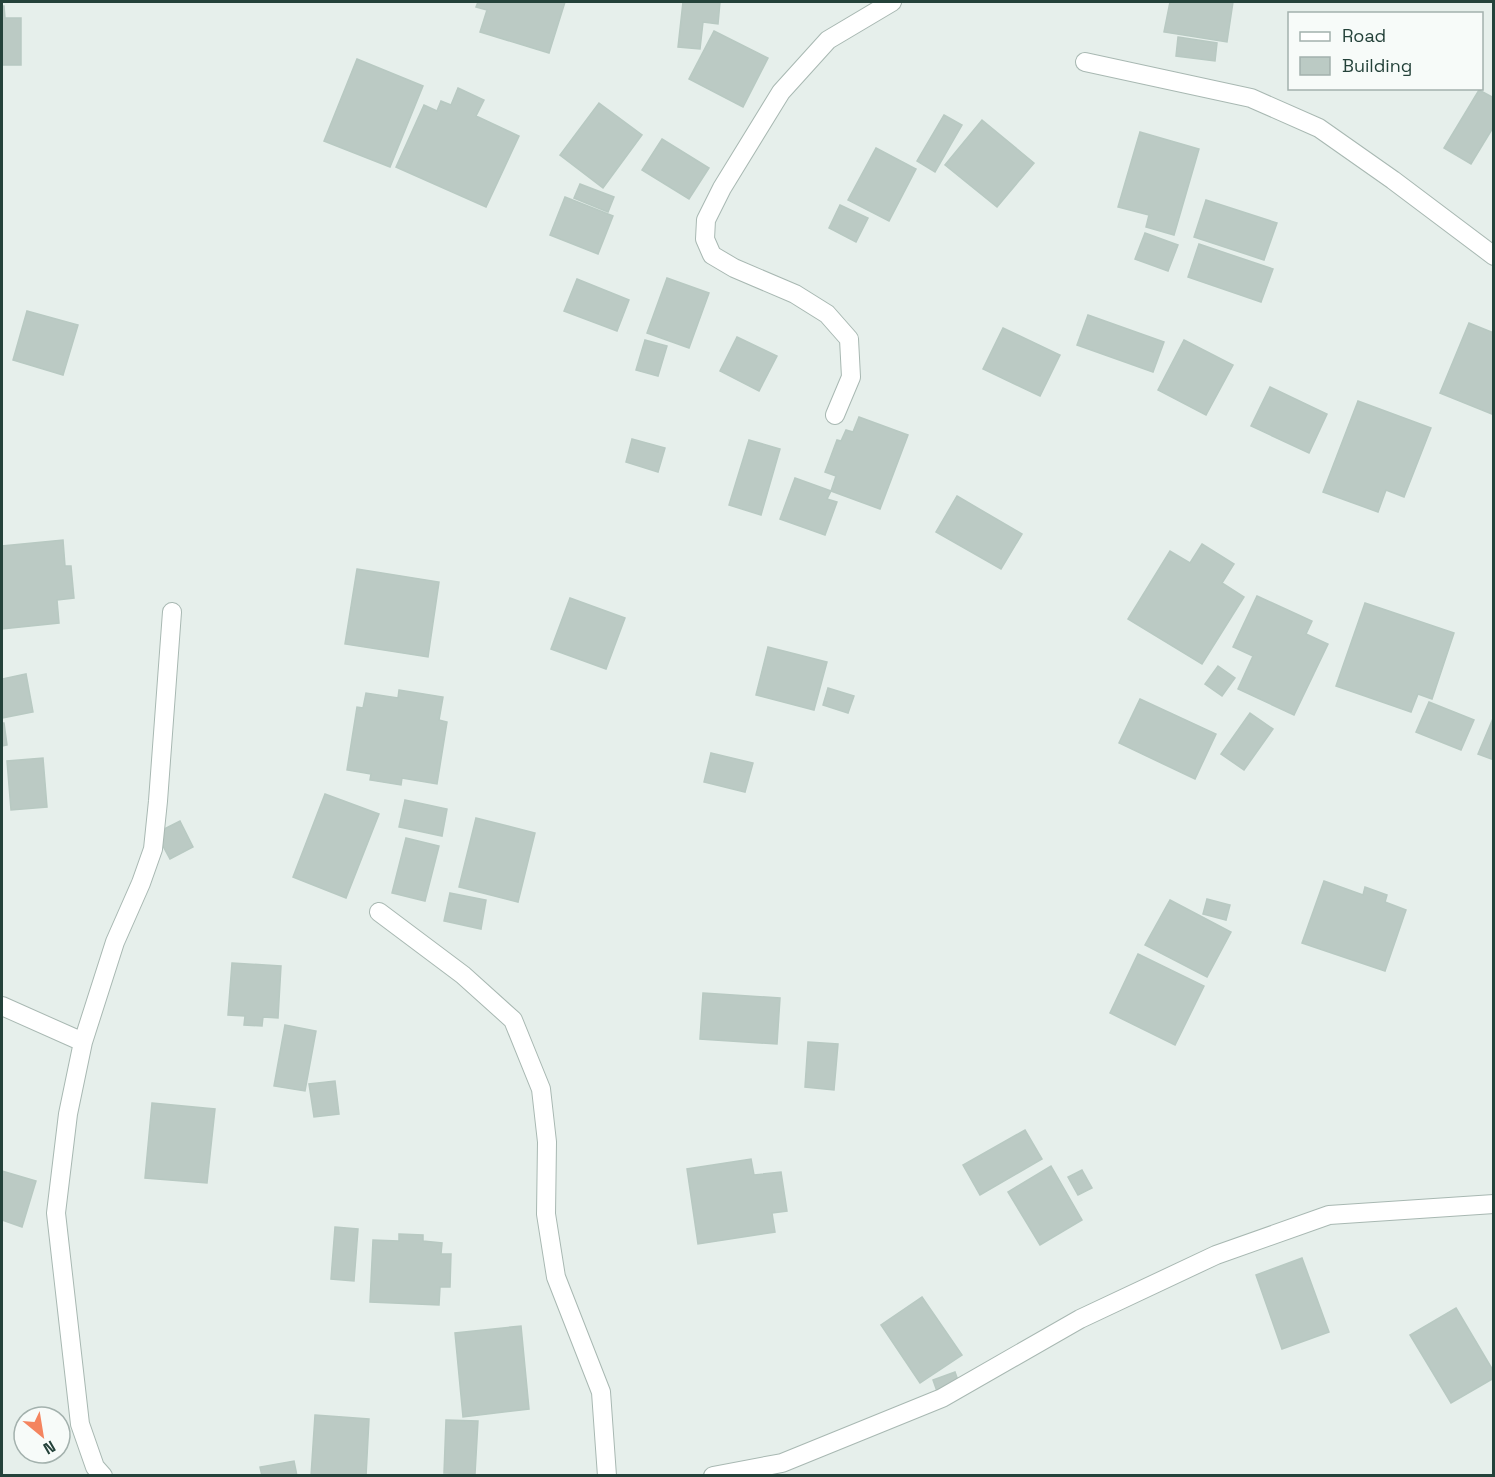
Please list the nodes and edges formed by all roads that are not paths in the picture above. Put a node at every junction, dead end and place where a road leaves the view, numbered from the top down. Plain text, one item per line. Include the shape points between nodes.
1 (892, 2) edge
2 (1085, 62) dead end
3 (1494, 256) edge
4 (835, 415) dead end
5 (172, 612) dead end
6 (379, 912) dead end
7 (2, 1006) edge
8 (83, 1042) junction
9 (1494, 1204) edge
10 (103, 1476) edge
11 (607, 1476) edge
12 (713, 1476) edge

1 - 4 street via 828,40 782,92 706,220 705,239 712,255 795,294 827,314 849,339 851,377
2 - 3 street via 1251,98 1319,128
5 - 8 street via 153,849 115,942
6 - 11 street via 462,975 513,1020 542,1089 547,1142 546,1214 556,1277 601,1392
7 - 8 street
8 - 10 street via 68,1113 56,1213 80,1424
9 - 12 street via 1329,1215 1216,1255 1080,1319 942,1398 782,1463

